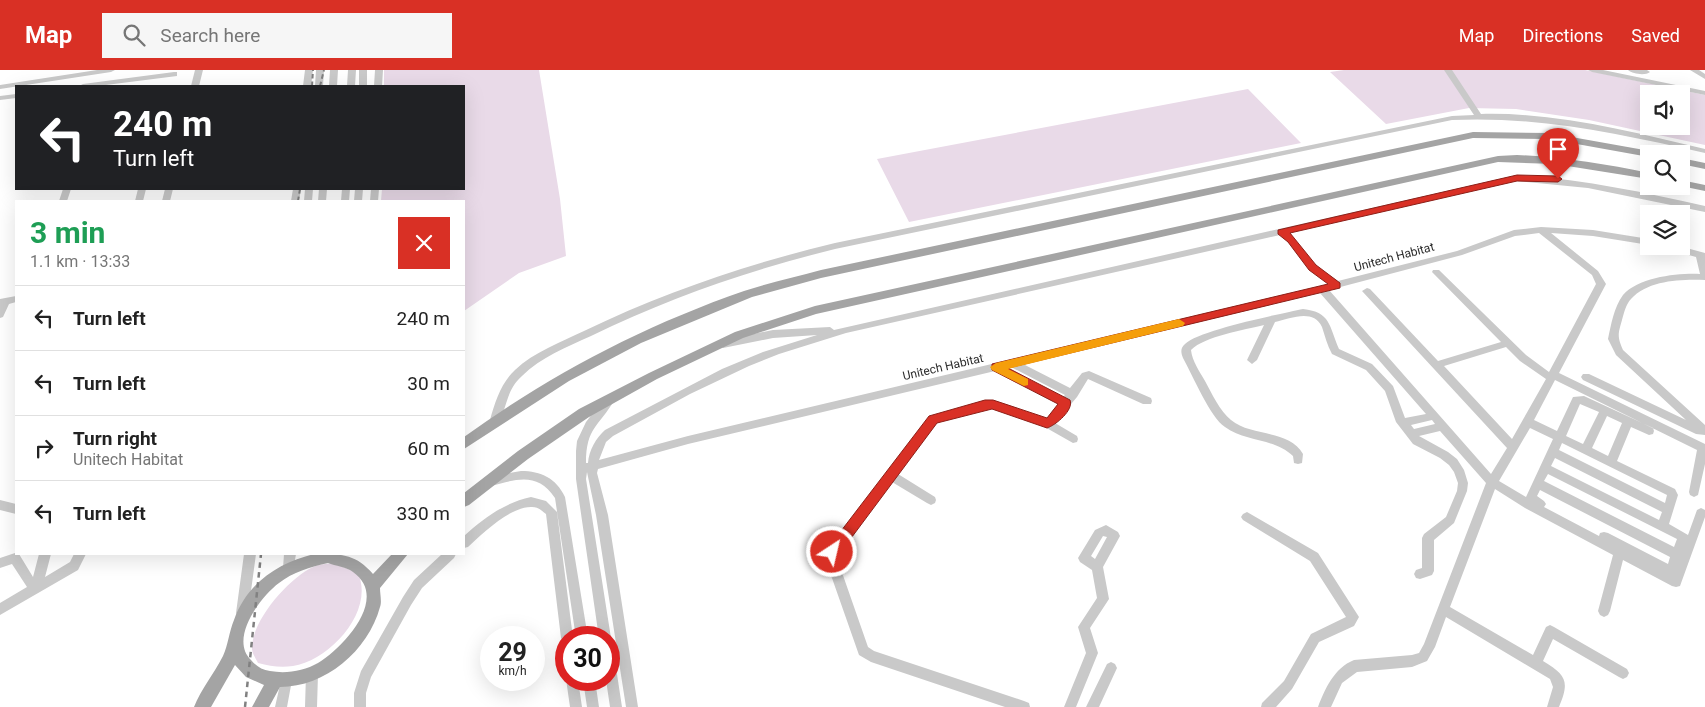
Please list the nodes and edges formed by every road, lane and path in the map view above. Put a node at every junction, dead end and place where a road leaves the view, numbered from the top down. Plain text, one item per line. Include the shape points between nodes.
1 (111, 70) edge
2 (199, 70) edge
3 (309, 70) edge
4 (320, 70) edge
5 (334, 70) edge
6 (352, 70) edge
7 (363, 70) edge
8 (379, 70) edge
9 (1448, 70) edge
10 (1592, 70) edge
11 (1619, 70) edge
12 (1632, 70) edge
13 (1694, 70) edge
14 (1607, 71) edge
15 (1644, 71) edge
16 (174, 72) edge
17 (1652, 77) junction
18 (1705, 78) edge
19 (103, 85) edge
20 (170, 85) edge
21 (195, 85) edge
22 (308, 85) edge
23 (319, 85) edge
24 (333, 85) edge
25 (351, 85) edge
26 (363, 85) edge
27 (378, 85) edge
28 (0, 87) edge
29 (1702, 87) edge
30 (1705, 93) edge
31 (15, 96) edge
32 (0, 98) edge
33 (1478, 115) junction
34 (1705, 151) edge
35 (1640, 152) edge
36 (1690, 163) edge
37 (1705, 166) edge
38 (1640, 174) edge
39 (1690, 185) edge
40 (1705, 188) edge
41 (1705, 209) edge
42 (1541, 230) junction
43 (1282, 232) junction
44 (1640, 240) edge
45 (1702, 255) edge
46 (1436, 272) dead end
47 (1705, 276) edge
48 (1337, 285) junction
49 (1322, 289) junction
50 (1367, 291) dead end
51 (3, 301) edge
52 (0, 315) edge
53 (1271, 320) junction
54 (846, 330) junction
55 (1508, 344) junction
56 (717, 346) junction
57 (1252, 360) dead end
58 (1012, 363) junction
59 (1436, 365) junction
60 (996, 367) junction
61 (1552, 376) junction
62 (1586, 377) dead end
63 (611, 398) junction
64 (1070, 398) junction
65 (1147, 401) dead end
66 (1605, 410) junction
67 (1433, 416) junction
68 (495, 420) junction
69 (1628, 421) junction
70 (1528, 422) junction
71 (1047, 423) junction
72 (1403, 423) junction
73 (1442, 426) junction
74 (1649, 431) dead end
75 (1705, 432) edge
76 (1412, 434) junction
77 (1560, 438) junction
78 (1073, 439) dead end
79 (465, 443) edge
80 (582, 444) junction
81 (598, 447) junction
82 (1513, 447) junction
83 (1704, 448) edge
84 (1586, 450) junction
85 (1553, 452) junction
86 (1298, 460) dead end
87 (1611, 462) junction
88 (593, 466) junction
89 (1546, 468) junction
90 (581, 469) junction
91 (892, 476) junction
92 (489, 481) junction
93 (1492, 482) junction
94 (1539, 484) junction
95 (1694, 492) dead end
96 (465, 500) edge
97 (931, 500) dead end
98 (0, 505) edge
99 (15, 509) edge
100 (1668, 510) junction
101 (1701, 513) dead end
102 (602, 515) junction
103 (1247, 516) dead end
104 (1663, 525) junction
105 (465, 542) edge
106 (568, 550) junction
107 (1619, 553) junction
108 (1676, 554) junction
109 (45, 555) edge
110 (80, 555) edge
111 (250, 555) edge
112 (400, 555) edge
113 (449, 555) edge
114 (557, 555) junction
115 (593, 555) junction
116 (323, 556) edge
117 (290, 561) edge
118 (0, 564) edge
119 (1097, 567) dead end
120 (1420, 574) dead end
121 (373, 585) junction
122 (35, 588) junction
123 (0, 608) edge
124 (1445, 610) junction
125 (1604, 611) dead end
126 (242, 616) junction
127 (566, 626) edge
128 (580, 626) edge
129 (603, 626) edge
130 (236, 641) junction
131 (1535, 664) junction
132 (1111, 668) dead end
133 (1623, 673) dead end
134 (312, 674) junction
135 (280, 680) junction
136 (574, 691) edge
137 (591, 691) edge
138 (614, 691) edge
139 (202, 707) edge
140 (260, 707) edge
141 (281, 707) edge
142 (312, 707) edge
143 (360, 707) edge
144 (576, 707) edge
145 (593, 707) edge
146 (616, 707) edge
147 (632, 707) edge
148 (1024, 707) edge
149 (1070, 707) edge
150 (1092, 707) edge
151 (1267, 707) edge
152 (1324, 707) edge
153 (1553, 707) edge

1 - 28 street
2 - 21 street
3 - 22 street
4 - 23 street
5 - 24 street
6 - 25 street
7 - 26 street
8 - 27 street
9 - 33 street
10 - 14 street
11 - 17 street
12 - 15 street
13 - 18 street
14 - 30 street
15 - 17 street
16 - 19 street
16 - 20 street
17 - 29 street
18 - 29 street
31 - 32 street
33 - 34 street via 1578,124
33 - 68 street via 1425,123 764,263 682,290 533,361 507,386
35 - 68 main road via 1549,136 1473,135 821,274 749,294 676,322 580,370
36 - 37 main road
38 - 56 main road via 1577,162 1498,159 815,310 739,335
39 - 40 main road
41 - 43 street via 1583,182 1517,178
42 - 44 street, Unitech Habitat via 1604,234
42 - 48 street, Unitech Habitat via 1514,233 1459,253
42 - 61 street via 1595,273 1601,284
43 - 48 street via 1313,268
43 - 54 street
45 - 47 street
46 - 55 street
47 - 75 street via 1643,286 1625,300 1613,338 1619,352
48 - 49 street, Unitech Habitat
49 - 58 street, Unitech Habitat
49 - 67 street
50 - 59 street
51 - 52 street
53 - 57 street
53 - 72 street via 1303,312 1318,314 1335,351 1364,363 1389,389
53 - 86 street via 1192,342 1186,353 1228,424 1289,446 1298,454
54 - 56 street via 773,334
54 - 81 street via 744,365 609,433
55 - 59 street
55 - 61 street via 1522,358
56 - 63 main road
58 - 60 street, Unitech Habitat
58 - 64 street
59 - 82 street
60 - 64 street
60 - 88 street, Unitech Habitat via 688,440
61 - 70 street
61 - 83 street
62 - 75 street
63 - 80 street via 590,425
63 - 92 main road via 584,413
64 - 65 street via 1089,375
64 - 71 street
66 - 69 street
66 - 77 street via 1577,400
66 - 84 street
67 - 72 street
67 - 73 street
68 - 79 main road
69 - 74 street
69 - 87 street
70 - 77 street
70 - 82 street
71 - 78 street
71 - 91 street via 993,404 939,417 930,424
72 - 76 street
73 - 76 street
73 - 93 street
76 - 120 street via 1417,441 1453,462 1463,483 1450,520 1428,538 1430,565 1428,571
77 - 84 street
77 - 85 street
80 - 81 street
80 - 90 street
81 - 88 street
82 - 93 street
83 - 95 street
84 - 87 street
85 - 89 street
85 - 100 street
87 - 100 street via 1673,494
88 - 90 street, Unitech Habitat
88 - 102 street
89 - 94 street
89 - 104 street
90 - 115 street
91 - 97 street
91 - 148 street via 832,552 832,561 859,645 871,656
92 - 96 main road
92 - 106 street via 518,475 534,476 554,486 560,497
93 - 107 street
93 - 124 street
94 - 108 street
94 - 108 street via 1532,500 1651,561 1671,570
98 - 99 street
100 - 104 street
101 - 107 street via 1676,582
102 - 115 street
102 - 147 street
103 - 151 street via 1314,557 1353,617 1350,622 1315,638 1288,685
104 - 108 street via 1682,536
105 - 114 street via 514,506 533,501 542,503 551,512
106 - 114 street
106 - 128 street
107 - 125 street
109 - 122 street
110 - 122 street via 74,566
111 - 126 street
112 - 121 main road
113 - 143 street via 418,584 407,601 365,675
114 - 127 street
115 - 129 street
116 - 117 main road
116 - 121 main road via 355,563 366,572
117 - 126 main road via 258,592
118 - 122 street via 14,558
119 - 149 street via 1104,599 1084,627 1092,653
121 - 134 main road via 370,621 358,640 340,658
122 - 123 street
124 - 131 street
124 - 152 street via 1423,656 1412,661 1354,666 1338,679
126 - 130 main road
130 - 135 main road via 244,665 254,673
130 - 139 main road
131 - 133 street via 1550,631
131 - 153 street via 1554,675 1560,684
132 - 150 street
134 - 135 main road
134 - 142 street
135 - 140 main road
135 - 141 street
136 - 144 street
137 - 145 street
138 - 146 street

